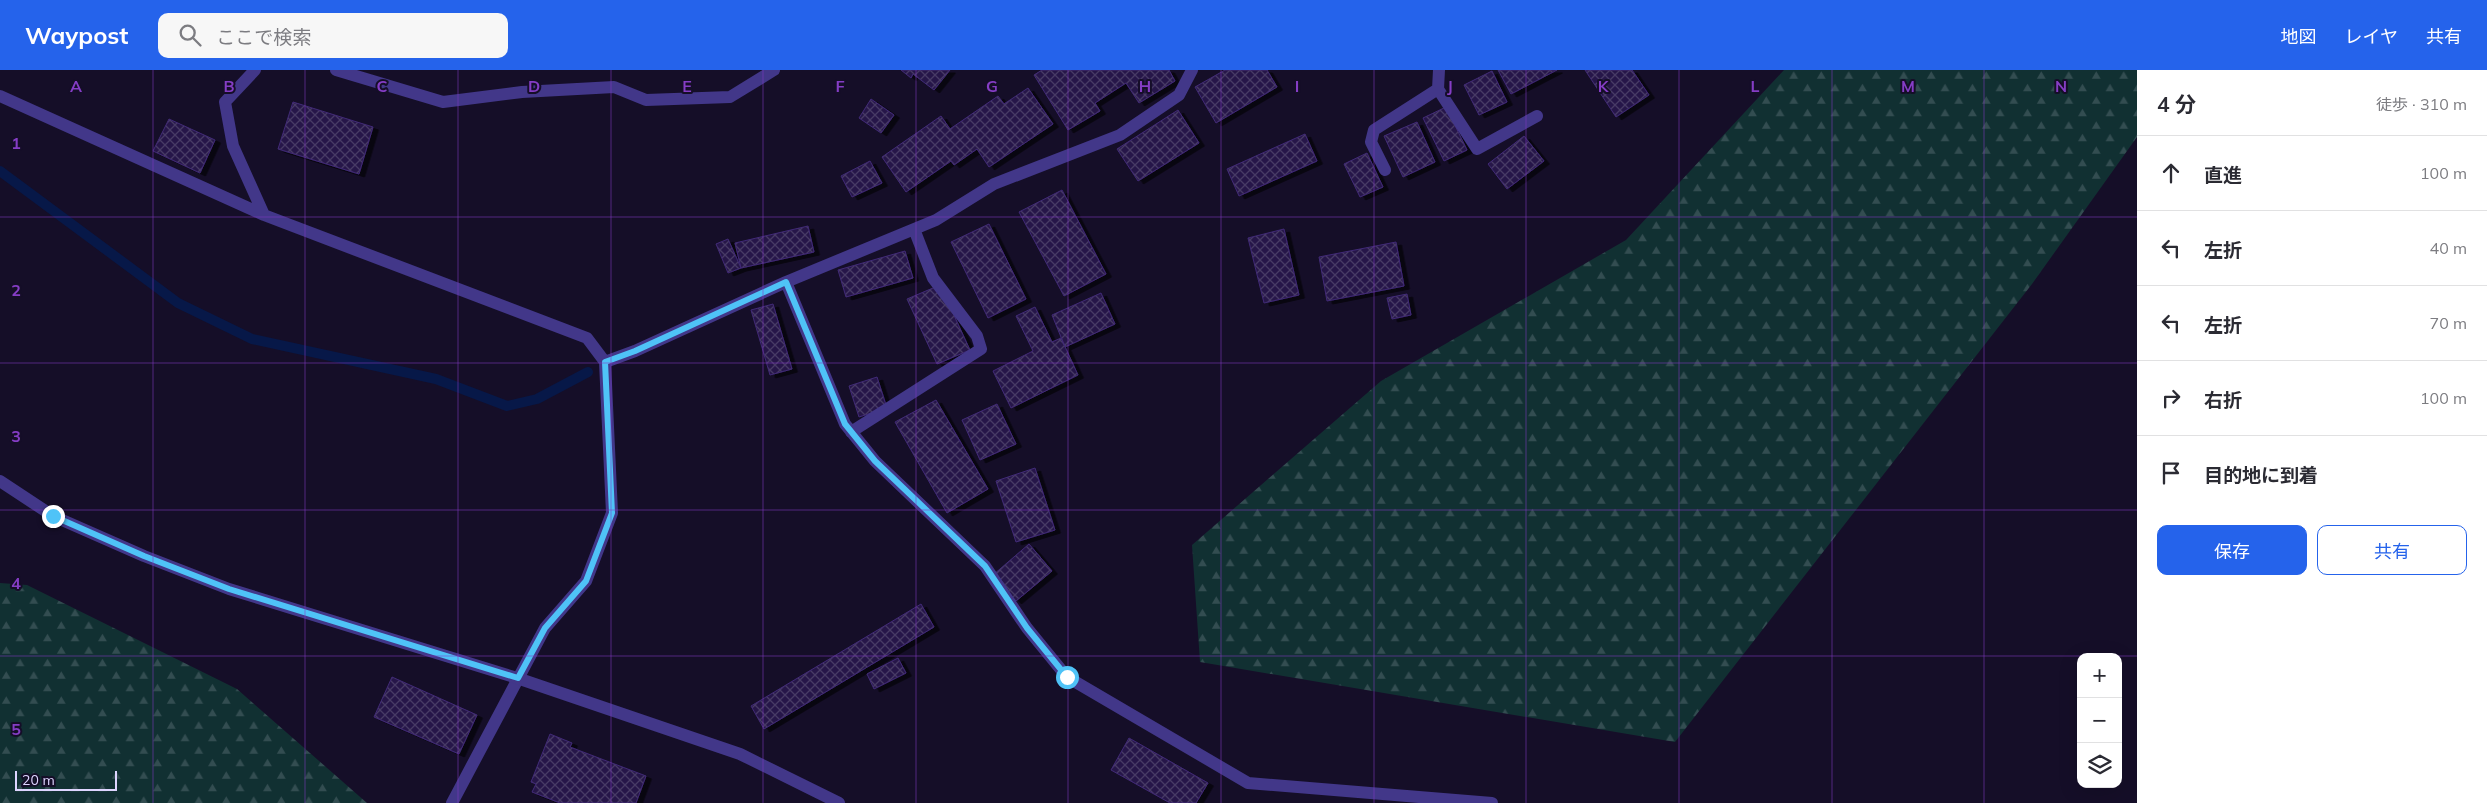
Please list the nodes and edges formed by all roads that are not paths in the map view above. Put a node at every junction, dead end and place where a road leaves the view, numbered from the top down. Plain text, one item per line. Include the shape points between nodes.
1 (255, 70) edge
2 (336, 70) edge
3 (774, 70) edge
4 (1192, 70) edge
5 (1439, 70) edge
6 (1438, 89) junction
7 (0, 96) edge
8 (1537, 116) dead end
9 (1385, 170) dead end
10 (264, 215) junction
11 (914, 229) junction
12 (786, 282) junction
13 (605, 362) junction
14 (851, 432) junction
15 (0, 481) edge
16 (518, 678) junction
17 (452, 803) edge
18 (839, 803) edge
19 (1492, 803) edge

1 - 10 street via 226,102 233,146
2 - 3 street via 443,102 522,92 614,87 646,100 730,97
4 - 11 street via 1179,95 1120,135 994,184 936,220
5 - 6 street
6 - 8 street via 1477,150
6 - 9 street via 1374,130 1371,142
7 - 10 street
10 - 13 street via 587,338
11 - 12 street
11 - 14 street via 933,278 977,336 982,349
12 - 13 street
12 - 14 street
13 - 16 street via 612,513 586,581 545,628
14 - 19 street via 875,461 985,566 1027,628 1067,677 1248,783
15 - 16 street via 53,516 221,586
16 - 17 street
16 - 18 street via 740,754

